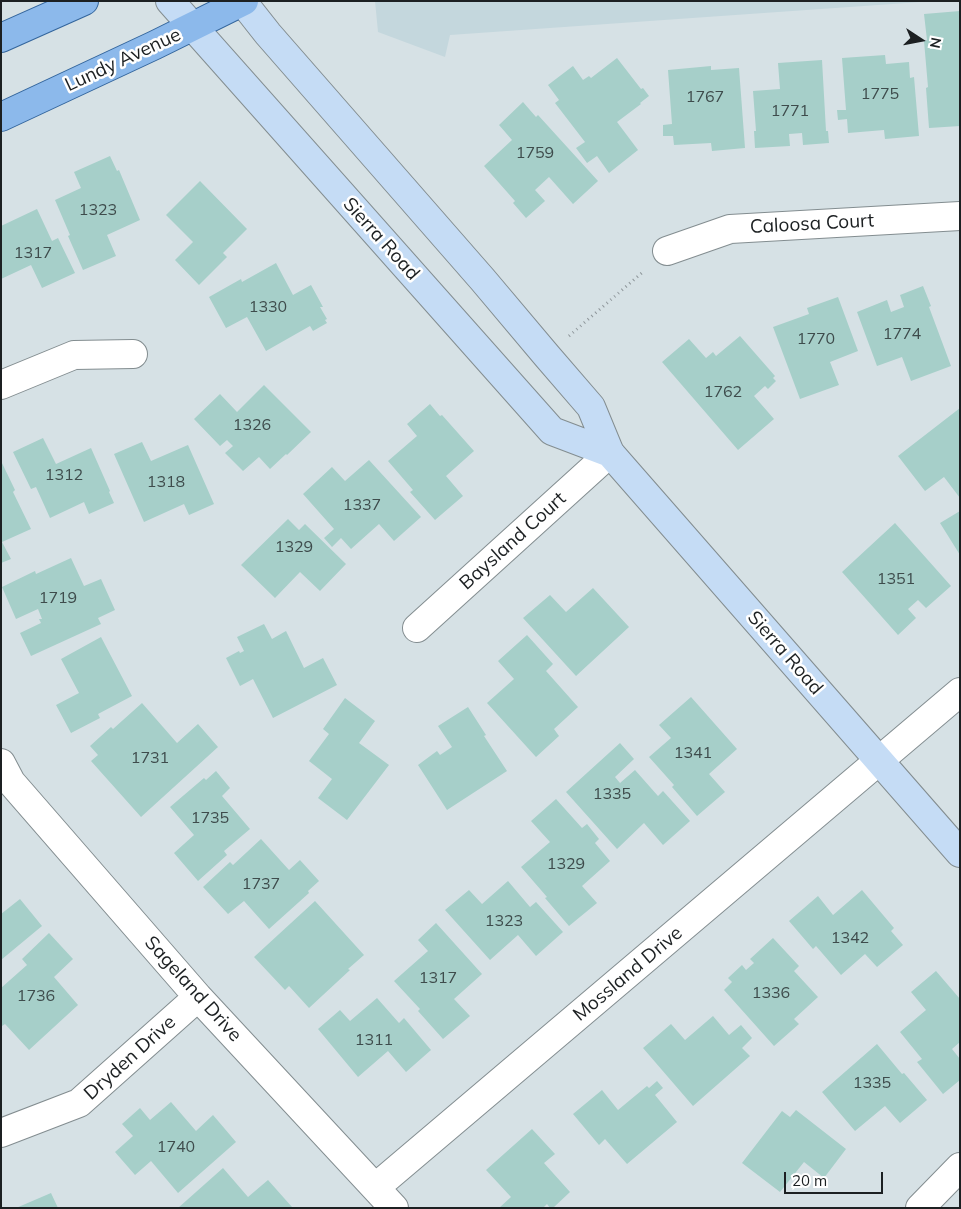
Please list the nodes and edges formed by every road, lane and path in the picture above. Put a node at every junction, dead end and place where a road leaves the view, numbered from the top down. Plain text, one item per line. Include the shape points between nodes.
1 (84, 1) edge
2 (170, 1) edge
3 (243, 2) edge
4 (192, 27) junction
5 (1, 38) edge
6 (1, 117) edge
7 (960, 216) edge
8 (667, 251) joint
9 (133, 354) dead end
10 (547, 356) junction
11 (1, 385) edge
12 (610, 453) junction
13 (417, 628) dead end
14 (960, 692) edge
15 (880, 761) junction
16 (1, 763) edge
17 (960, 853) edge
18 (198, 997) junction
19 (1, 1133) edge
20 (960, 1167) edge
21 (376, 1187) junction
22 (394, 1208) edge
23 (920, 1208) edge

1 - 5 main road
2 - 4 main road, Sierra Road
3 - 4 main road, Lundy Avenue
3 - 10 main road, Sierra Road
4 - 6 main road, Lundy Avenue
4 - 12 main road, Sierra Road via 552,431
7 - 8 street, Caloosa Court via 730,229
8 - 10 path
9 - 11 street via 74,355
10 - 12 main road, Sierra Road via 591,407
12 - 13 street, Baysland Court
12 - 15 main road, Sierra Road
14 - 15 street, Mossland Drive
15 - 17 main road, Sierra Road
15 - 21 street, Mossland Drive
16 - 18 street, Sageland Drive via 11,782
18 - 19 street, Dryden Drive via 79,1103
18 - 21 street, Sageland Drive
20 - 23 street
21 - 22 street, Sageland Drive

